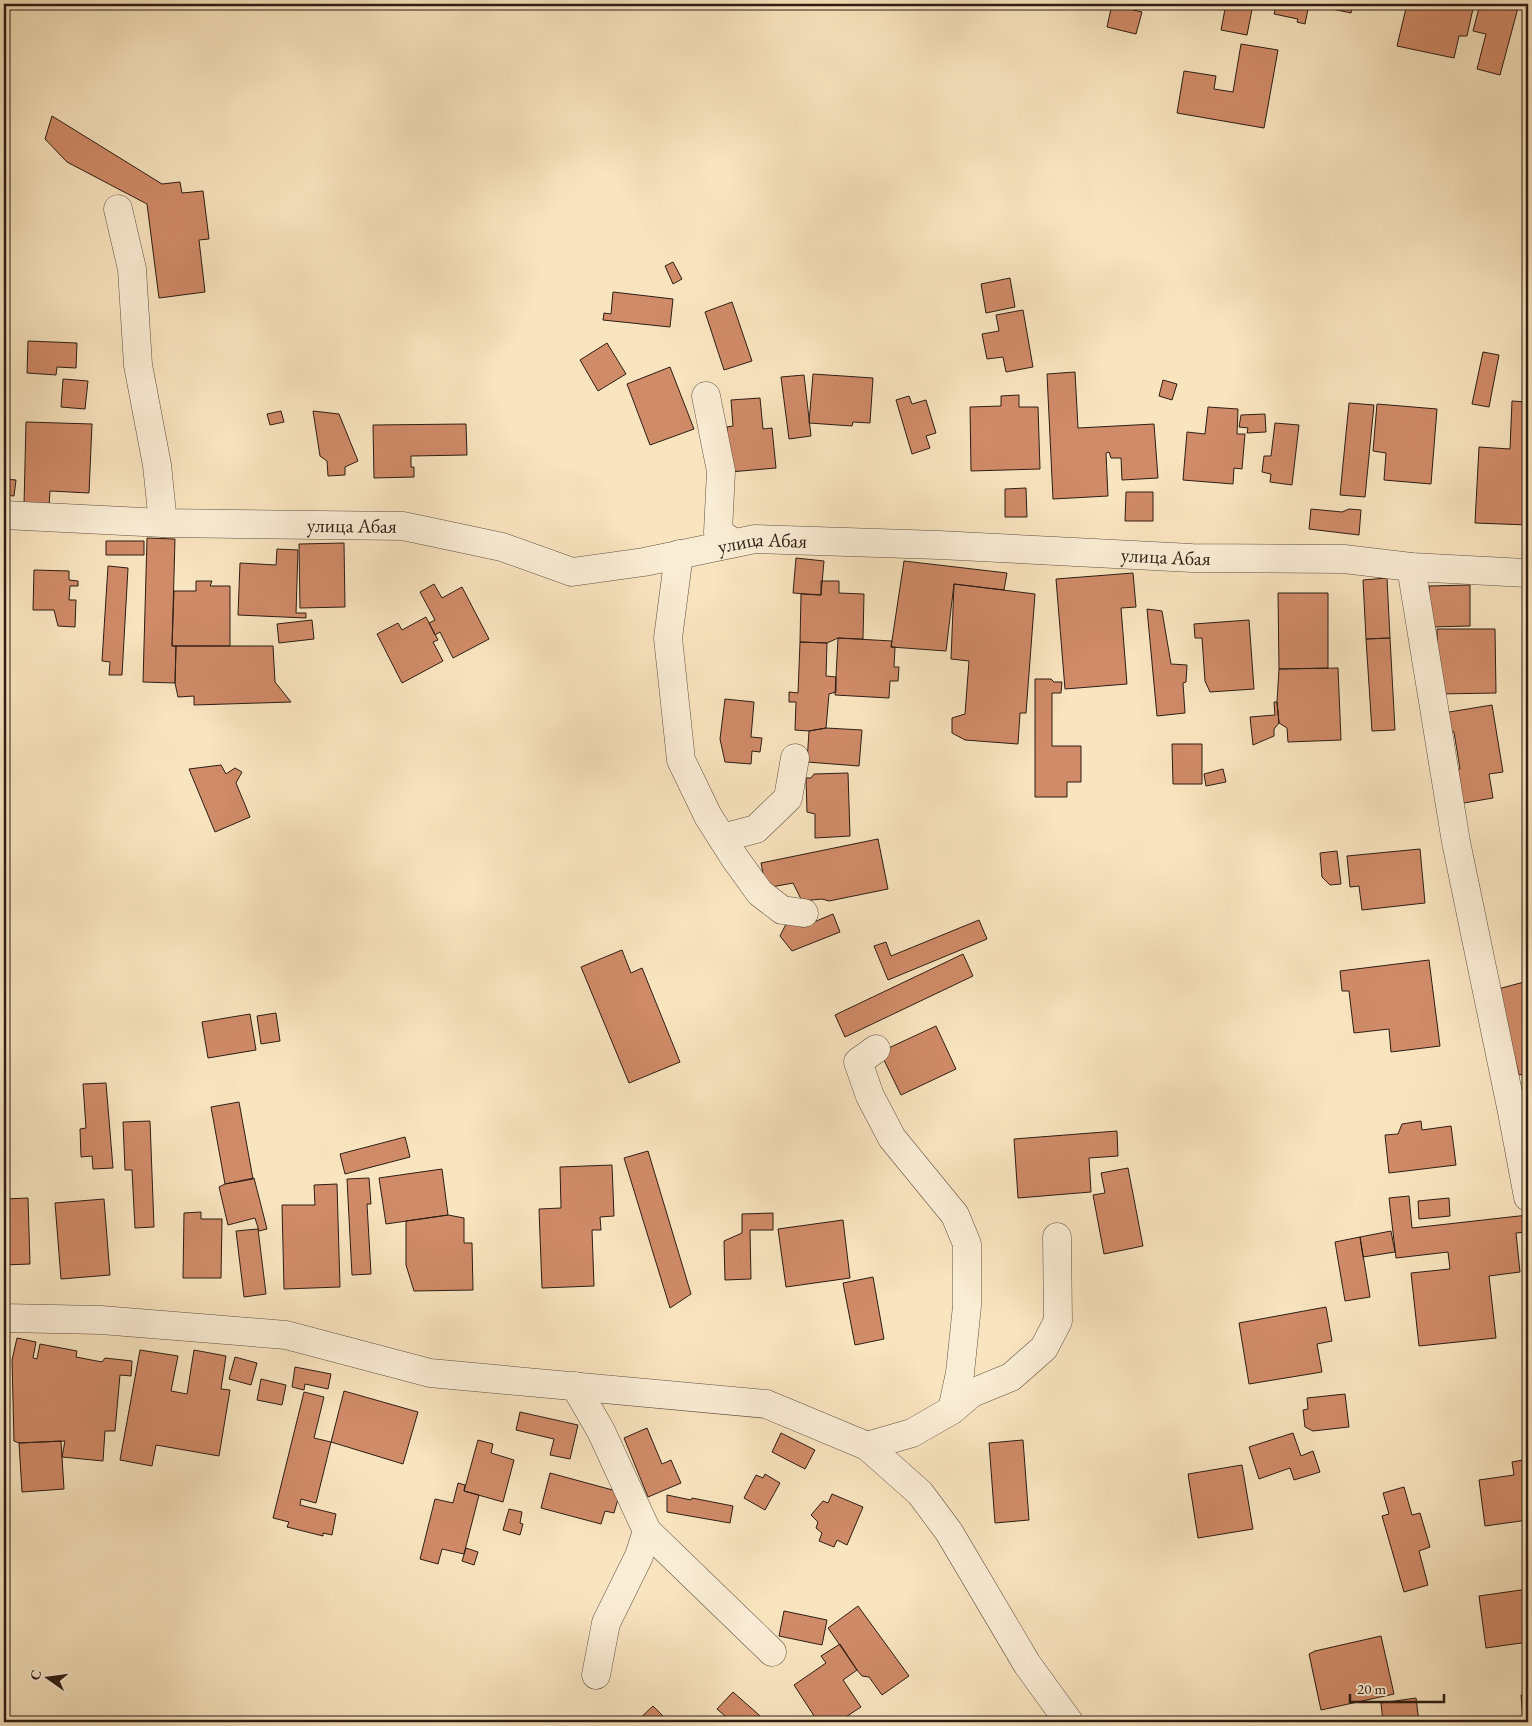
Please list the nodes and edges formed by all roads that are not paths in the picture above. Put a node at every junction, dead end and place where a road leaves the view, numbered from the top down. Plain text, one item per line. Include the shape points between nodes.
1 (118, 209) dead end
2 (706, 396) dead end
3 (4, 515) edge
4 (163, 523) junction
5 (734, 543) junction
6 (678, 554) junction
7 (1411, 568) junction
8 (1528, 573) edge
9 (794, 758) dead end
10 (722, 838) junction
11 (804, 913) dead end
12 (876, 1049) dead end
13 (1528, 1197) edge
14 (1057, 1237) dead end
15 (4, 1318) edge
16 (575, 1386) junction
17 (952, 1410) junction
18 (867, 1446) junction
19 (647, 1530) junction
20 (772, 1652) dead end
21 (596, 1675) dead end
22 (1069, 1722) edge

1 - 4 street via 132,270 138,366 157,465
2 - 5 street via 722,471 718,532
3 - 4 street, улица Абая
4 - 6 street, улица Абая via 403,526 502,547 572,572
5 - 6 street, улица Абая
5 - 7 street, улица Абая via 755,538 939,544 1192,558 1344,559
6 - 10 street via 668,638 681,760
7 - 8 street, улица Абая
7 - 13 street via 1456,842
9 - 10 street via 788,798 756,829
10 - 11 street via 760,893 782,910
12 - 17 street via 858,1062 870,1096 892,1138 955,1216 966,1244 967,1306 960,1373
14 - 17 street via 1058,1321 1044,1348 1010,1377 972,1393
15 - 16 street via 101,1320 286,1335 430,1373
16 - 18 street via 766,1404
16 - 19 street via 601,1431
17 - 18 street via 912,1433
18 - 22 street via 920,1493 949,1532 1027,1664
19 - 20 street
19 - 21 street via 639,1556 606,1623

